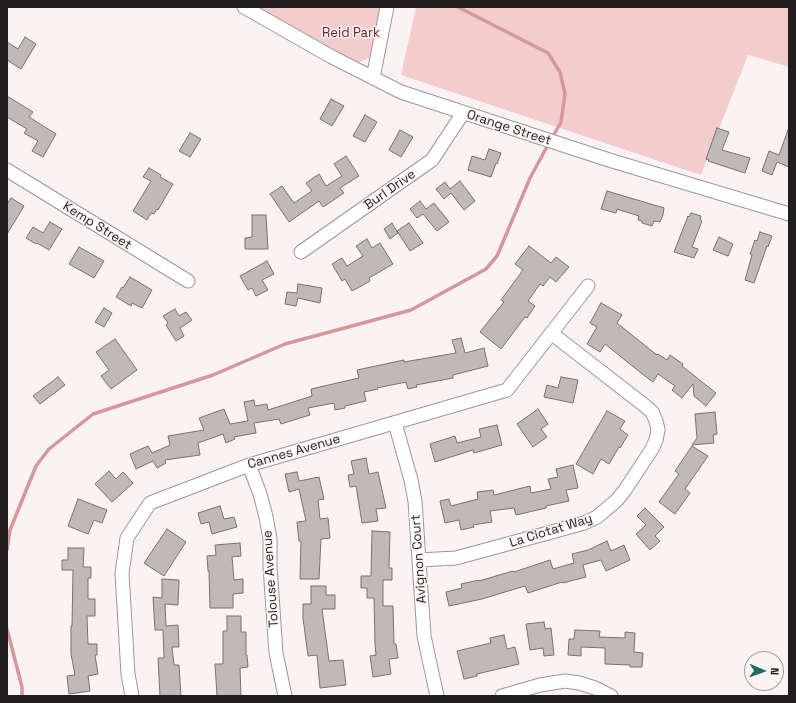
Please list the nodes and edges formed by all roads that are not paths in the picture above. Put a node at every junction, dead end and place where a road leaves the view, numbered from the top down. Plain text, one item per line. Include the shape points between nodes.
1 (244, 7) edge
2 (387, 7) edge
3 (374, 78) junction
4 (463, 113) junction
5 (7, 170) edge
6 (789, 214) edge
7 (301, 252) dead end
8 (188, 282) dead end
9 (588, 286) dead end
10 (551, 334) junction
11 (395, 423) junction
12 (249, 465) junction
13 (420, 560) junction
14 (132, 696) edge
15 (285, 696) edge
16 (437, 696) edge
17 (502, 696) edge
18 (611, 696) edge

1 - 3 street, Orange Street
2 - 3 street
3 - 4 street, Orange Street via 401,92
4 - 6 street, Orange Street
4 - 7 street, Burl Drive via 432,160
5 - 8 street, Kemp Street
9 - 10 street, Cannes Avenue
10 - 11 street, Cannes Avenue via 507,390
10 - 13 street, La Ciotat Way via 652,412 658,430 652,449 617,500 597,517 584,523 456,558
11 - 12 street, Cannes Avenue
11 - 13 street, Avignon Court via 415,501
12 - 14 street, Cannes Avenue via 150,503 127,538 122,573 128,674
12 - 15 street, Tolouse Avenue via 260,494 270,539 276,653
13 - 16 street, Avignon Court via 424,636
17 - 18 street via 565,681 580,683

